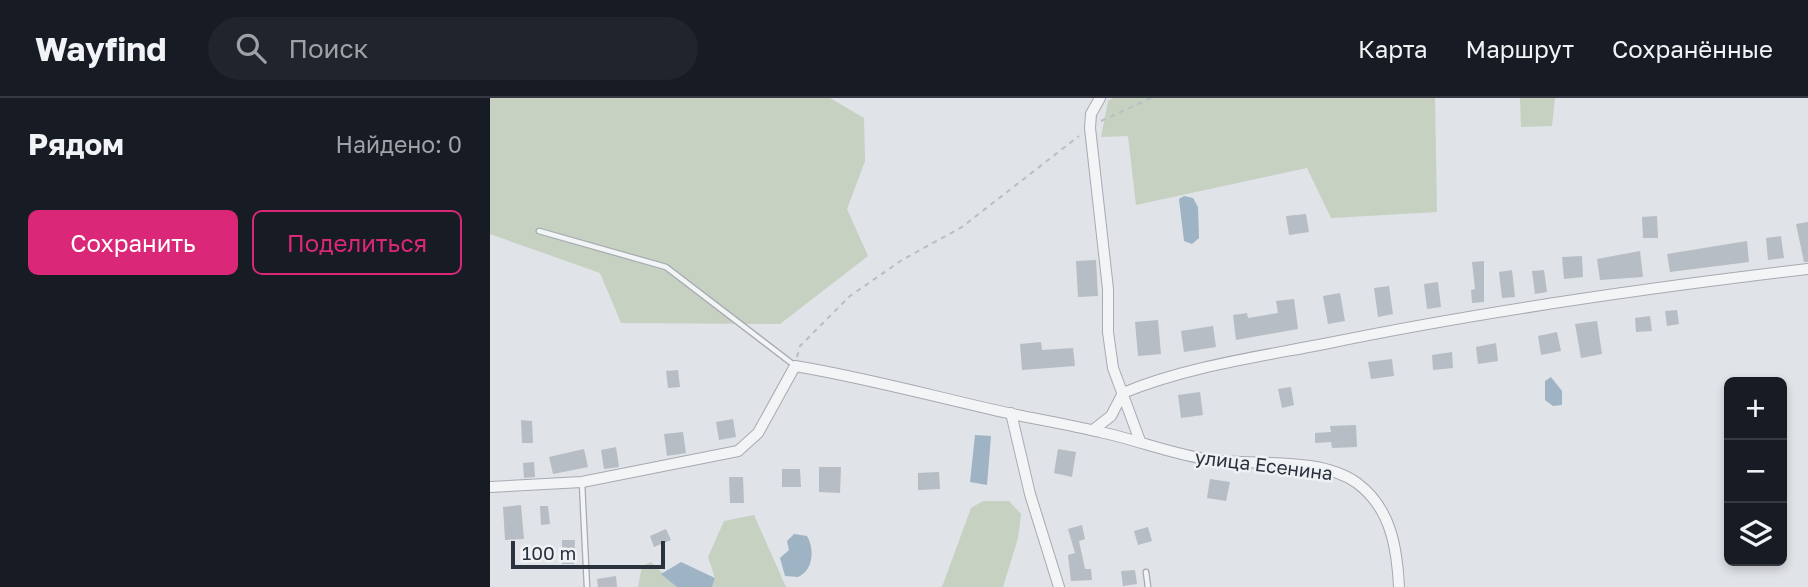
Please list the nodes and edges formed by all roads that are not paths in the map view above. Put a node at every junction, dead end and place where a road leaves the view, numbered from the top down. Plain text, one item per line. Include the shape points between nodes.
1 (1100, 98) edge
2 (539, 231) dead end
3 (1808, 269) edge
4 (795, 366) junction
5 (1123, 393) junction
6 (1011, 414) junction
7 (1093, 430) junction
8 (1140, 441) junction
9 (582, 482) junction
10 (490, 487) edge
11 (1146, 572) dead end
12 (587, 587) edge
13 (1059, 587) edge
14 (1148, 587) edge
15 (1399, 587) edge

1 - 5 street via 1090,128 1108,289 1108,332 1113,368
2 - 4 lane via 666,267
3 - 5 street via 1657,287 1370,334 1231,362
4 - 6 street, улица Есенина
4 - 9 street via 758,433 738,451
5 - 7 street via 1111,416
5 - 8 street
6 - 7 street, улица Есенина
6 - 13 street
7 - 8 street, улица Есенина
8 - 15 street, улица Есенина via 1214,460 1336,471 1363,489 1386,519
9 - 10 street
9 - 12 lane
11 - 14 lane

